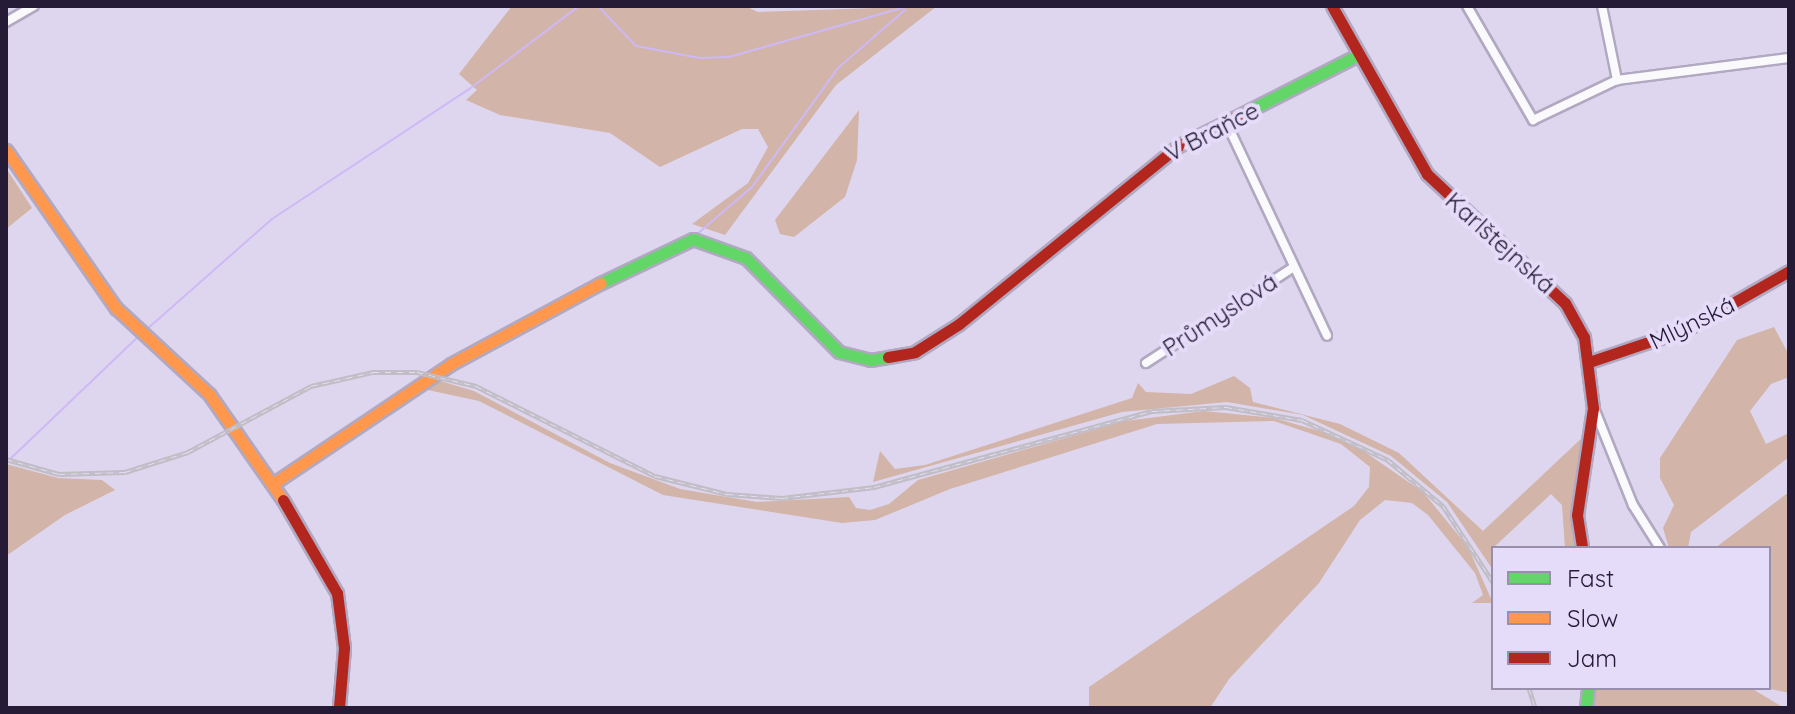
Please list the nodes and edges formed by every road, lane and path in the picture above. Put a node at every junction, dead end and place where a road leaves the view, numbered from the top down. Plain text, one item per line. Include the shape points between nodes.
1 (34, 6) edge
2 (1332, 6) edge
3 (1467, 6) edge
4 (1602, 6) edge
5 (6, 22) edge
6 (1356, 56) junction
7 (1789, 58) edge
8 (1617, 80) junction
9 (1227, 124) junction
10 (6, 150) edge
11 (1294, 267) junction
12 (1789, 271) edge
13 (1327, 336) dead end
14 (1589, 362) junction
15 (1146, 363) dead end
16 (1593, 408) junction
17 (274, 483) junction
18 (1582, 546) edge
19 (1659, 546) edge
20 (339, 708) edge

1 - 5 street
2 - 6 street, Karlštejnská
3 - 8 street via 1533,120
4 - 8 street
6 - 9 street, V Braňce
6 - 14 street, Karlštejnská via 1427,174 1565,303 1584,337
7 - 8 street
9 - 11 street, Průmyslová
9 - 17 street, V Braňce via 1148,166 930,344 870,360 823,340 776,281 746,258 707,240 673,245 451,364
10 - 17 street via 140,336 209,394
11 - 13 street, Průmyslová
11 - 15 street, Průmyslová
12 - 14 street, Mlýnská via 1687,329
14 - 16 street, Karlštejnská
16 - 18 street, Karlštejnská via 1577,515
16 - 19 street via 1633,505
17 - 20 street via 337,593 344,648

